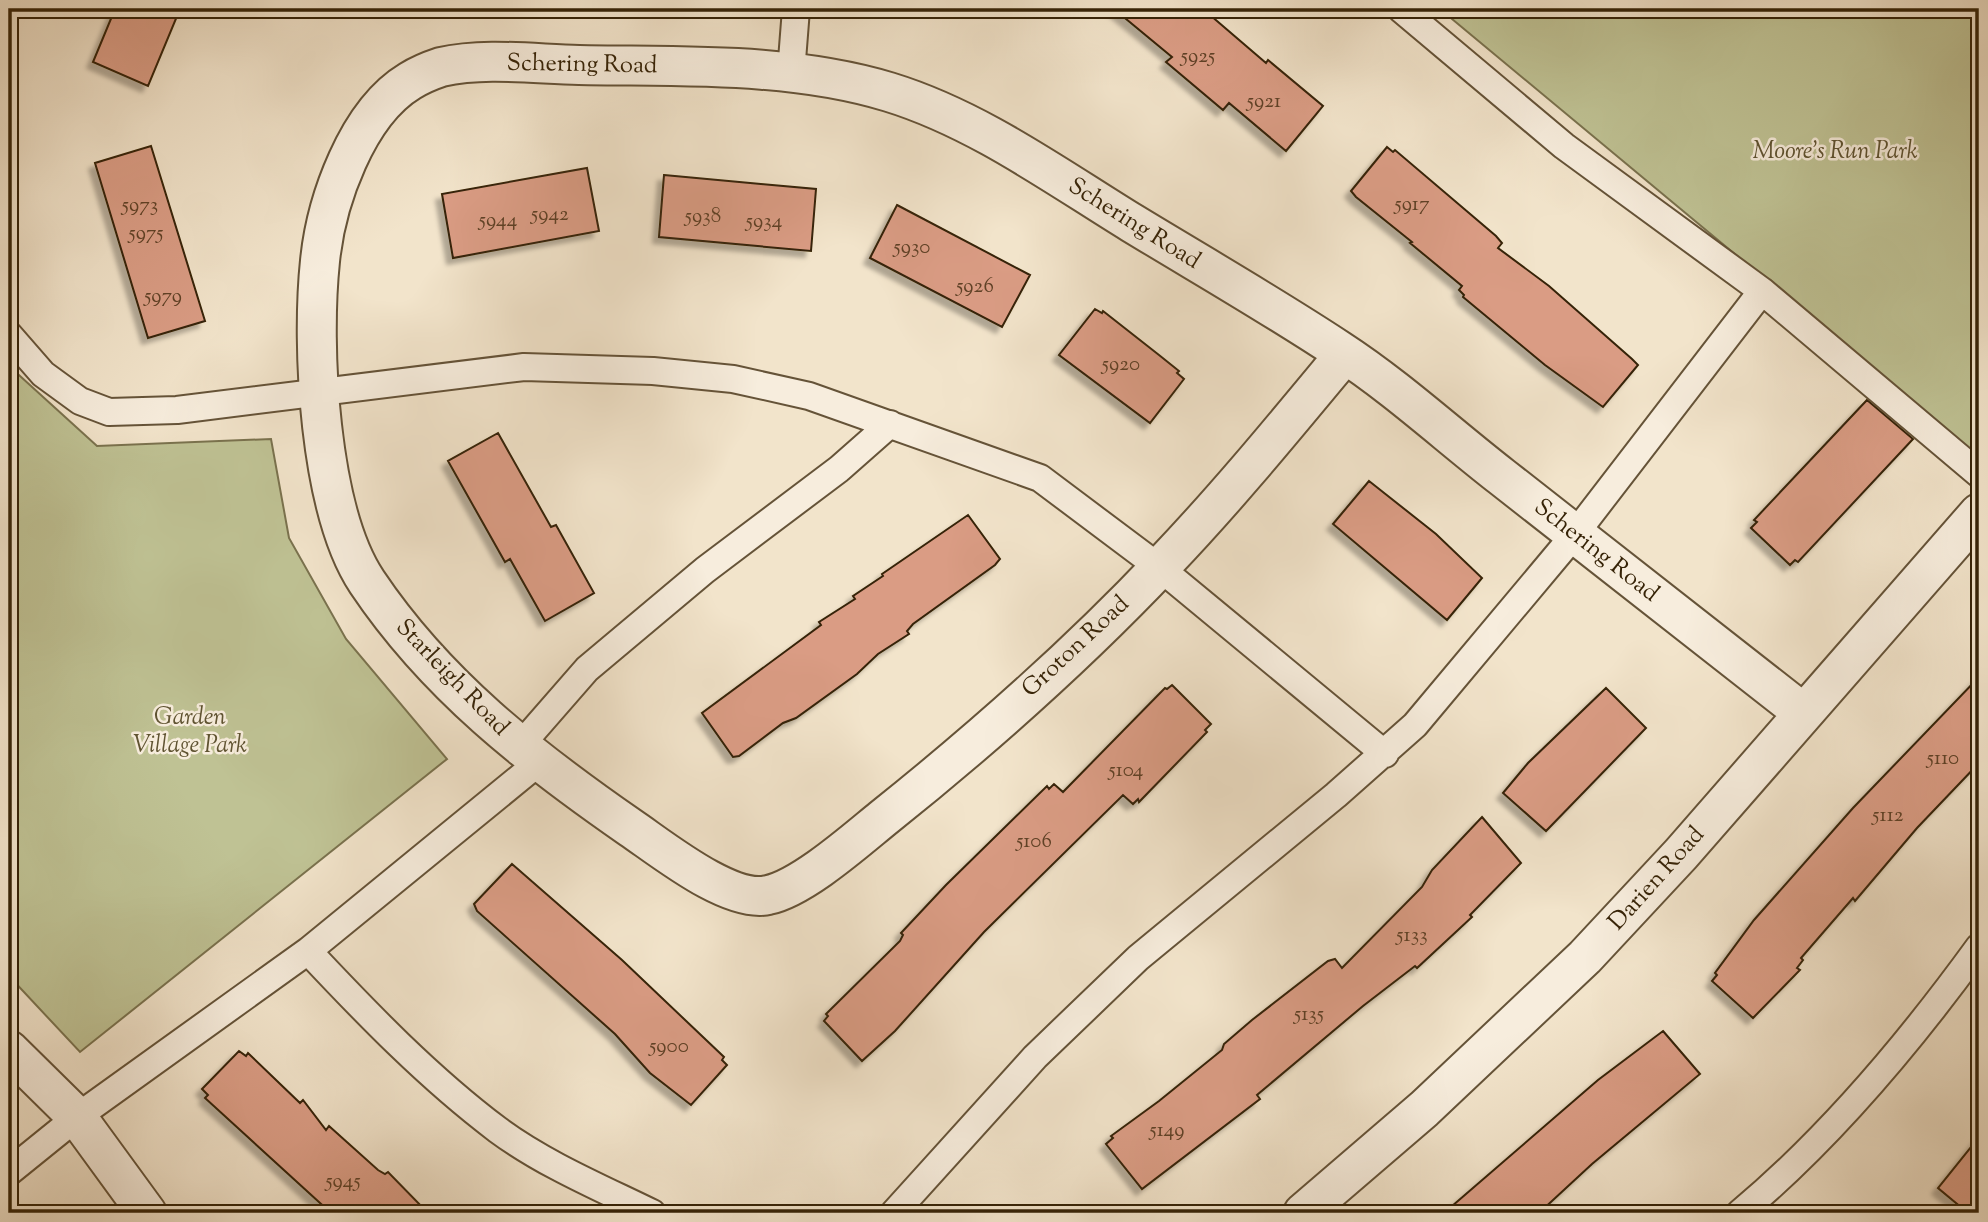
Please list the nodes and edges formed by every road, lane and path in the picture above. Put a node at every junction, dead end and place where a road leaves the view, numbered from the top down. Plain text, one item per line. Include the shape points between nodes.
1 (796, 9) edge
2 (1401, 9) edge
3 (791, 73) junction
4 (364, 125) joint
5 (1762, 291) junction
6 (9, 335) edge
7 (1345, 354) junction
8 (320, 391) junction
9 (890, 424) junction
10 (1979, 474) edge
11 (1979, 513) edge
12 (1575, 534) junction
13 (1160, 568) junction
14 (1802, 712) junction
15 (1385, 754) junction
16 (528, 755) junction
17 (767, 896) joint
18 (1979, 947) edge
19 (309, 951) junction
20 (9, 1050) edge
21 (77, 1117) junction
22 (9, 1172) edge
23 (147, 1213) edge
24 (653, 1213) edge
25 (894, 1213) edge
26 (1303, 1213) edge
27 (1740, 1213) edge

1 - 3 lane
2 - 5 lane via 1564,146
3 - 4 street, Schering Road via 536,64 435,68 377,105
3 - 7 street, Schering Road via 891,93 983,131
4 - 8 street, Starleigh Road via 337,190 320,255
5 - 10 lane
5 - 12 lane
6 - 8 lane via 43,374 80,401 109,412 177,410
7 - 12 street, Schering Road
7 - 13 street, Groton Road
8 - 9 lane via 524,367 653,370 746,382 808,396
8 - 16 street, Starleigh Road via 333,488 344,535 361,573 426,657
9 - 13 lane via 1040,478
9 - 16 lane via 587,669
11 - 14 street, Darien Road
12 - 14 street, Schering Road
12 - 15 lane via 1441,695
13 - 15 lane
13 - 17 street, Groton Road via 950,764 836,856
14 - 26 street, Darien Road via 1681,854 1585,957 1424,1109
15 - 25 lane via 1139,958 1035,1057
16 - 17 street, Starleigh Road via 670,854 736,893
16 - 19 lane
18 - 27 lane via 1879,1073 1788,1170
19 - 21 lane
19 - 24 lane via 373,1020 499,1130
20 - 21 street
21 - 22 lane
21 - 23 street

